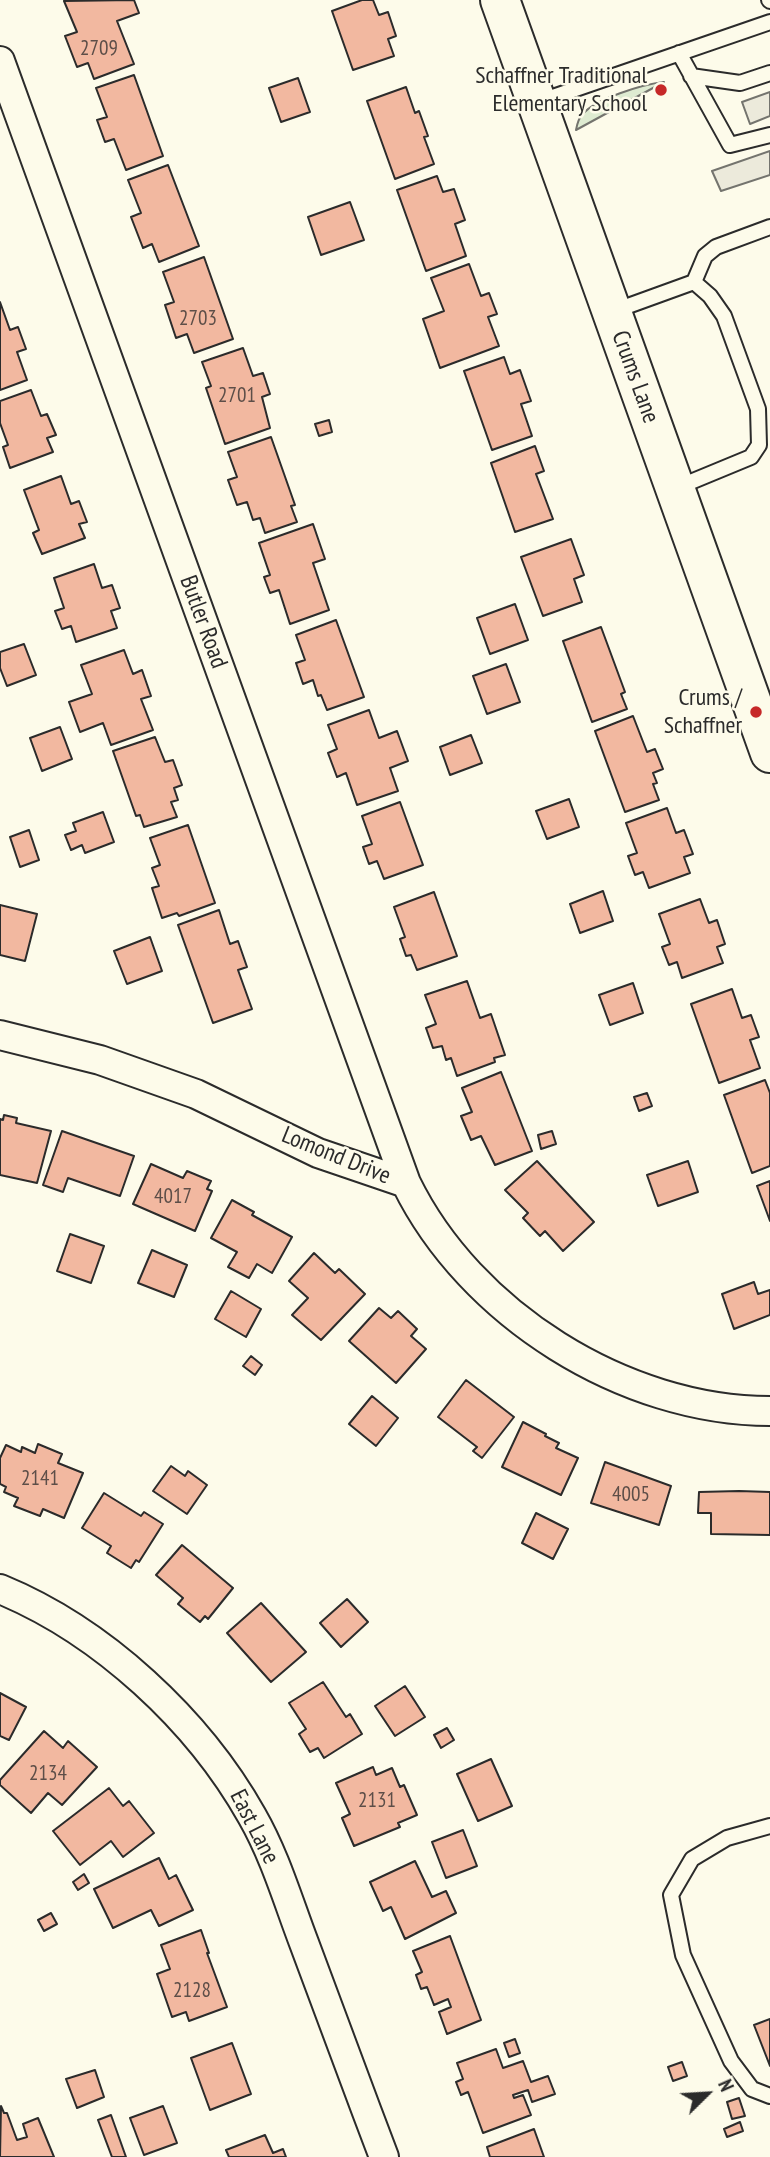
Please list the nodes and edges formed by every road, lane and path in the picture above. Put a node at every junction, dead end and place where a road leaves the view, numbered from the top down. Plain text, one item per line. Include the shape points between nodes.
1 (500, 0) edge
2 (770, 22) edge
3 (679, 53) junction
4 (0, 61) edge
5 (770, 73) edge
6 (691, 76) junction
7 (537, 103) junction
8 (770, 135) edge
9 (770, 227) edge
10 (695, 282) junction
11 (611, 312) junction
12 (760, 449) edge
13 (675, 488) junction
14 (770, 753) edge
15 (0, 1035) edge
16 (406, 1183) junction
17 (770, 1411) edge
18 (0, 1589) edge
19 (770, 1826) edge
20 (770, 2096) edge
21 (384, 2157) edge

1 - 7 main road, Crums Lane
2 - 3 lane
3 - 6 lane
3 - 7 lane
4 - 16 street, Butler Road
5 - 6 lane via 740,83
6 - 8 lane via 730,145
7 - 11 main road, Crums Lane
9 - 10 lane via 716,247 705,256
10 - 11 lane
10 - 12 lane via 723,316 758,409
11 - 13 main road, Crums Lane
12 - 13 lane
13 - 14 main road, Crums Lane
15 - 16 street, Lomond Drive via 100,1060 196,1094 318,1153
16 - 17 street, Lomond Drive via 421,1213 469,1274 559,1347 635,1386 674,1399
18 - 21 street, East Lane via 53,1616 134,1674 203,1743 230,1780 275,1866
19 - 20 lane via 727,1838 692,1859 671,1895 683,1955 731,2061 752,2089

